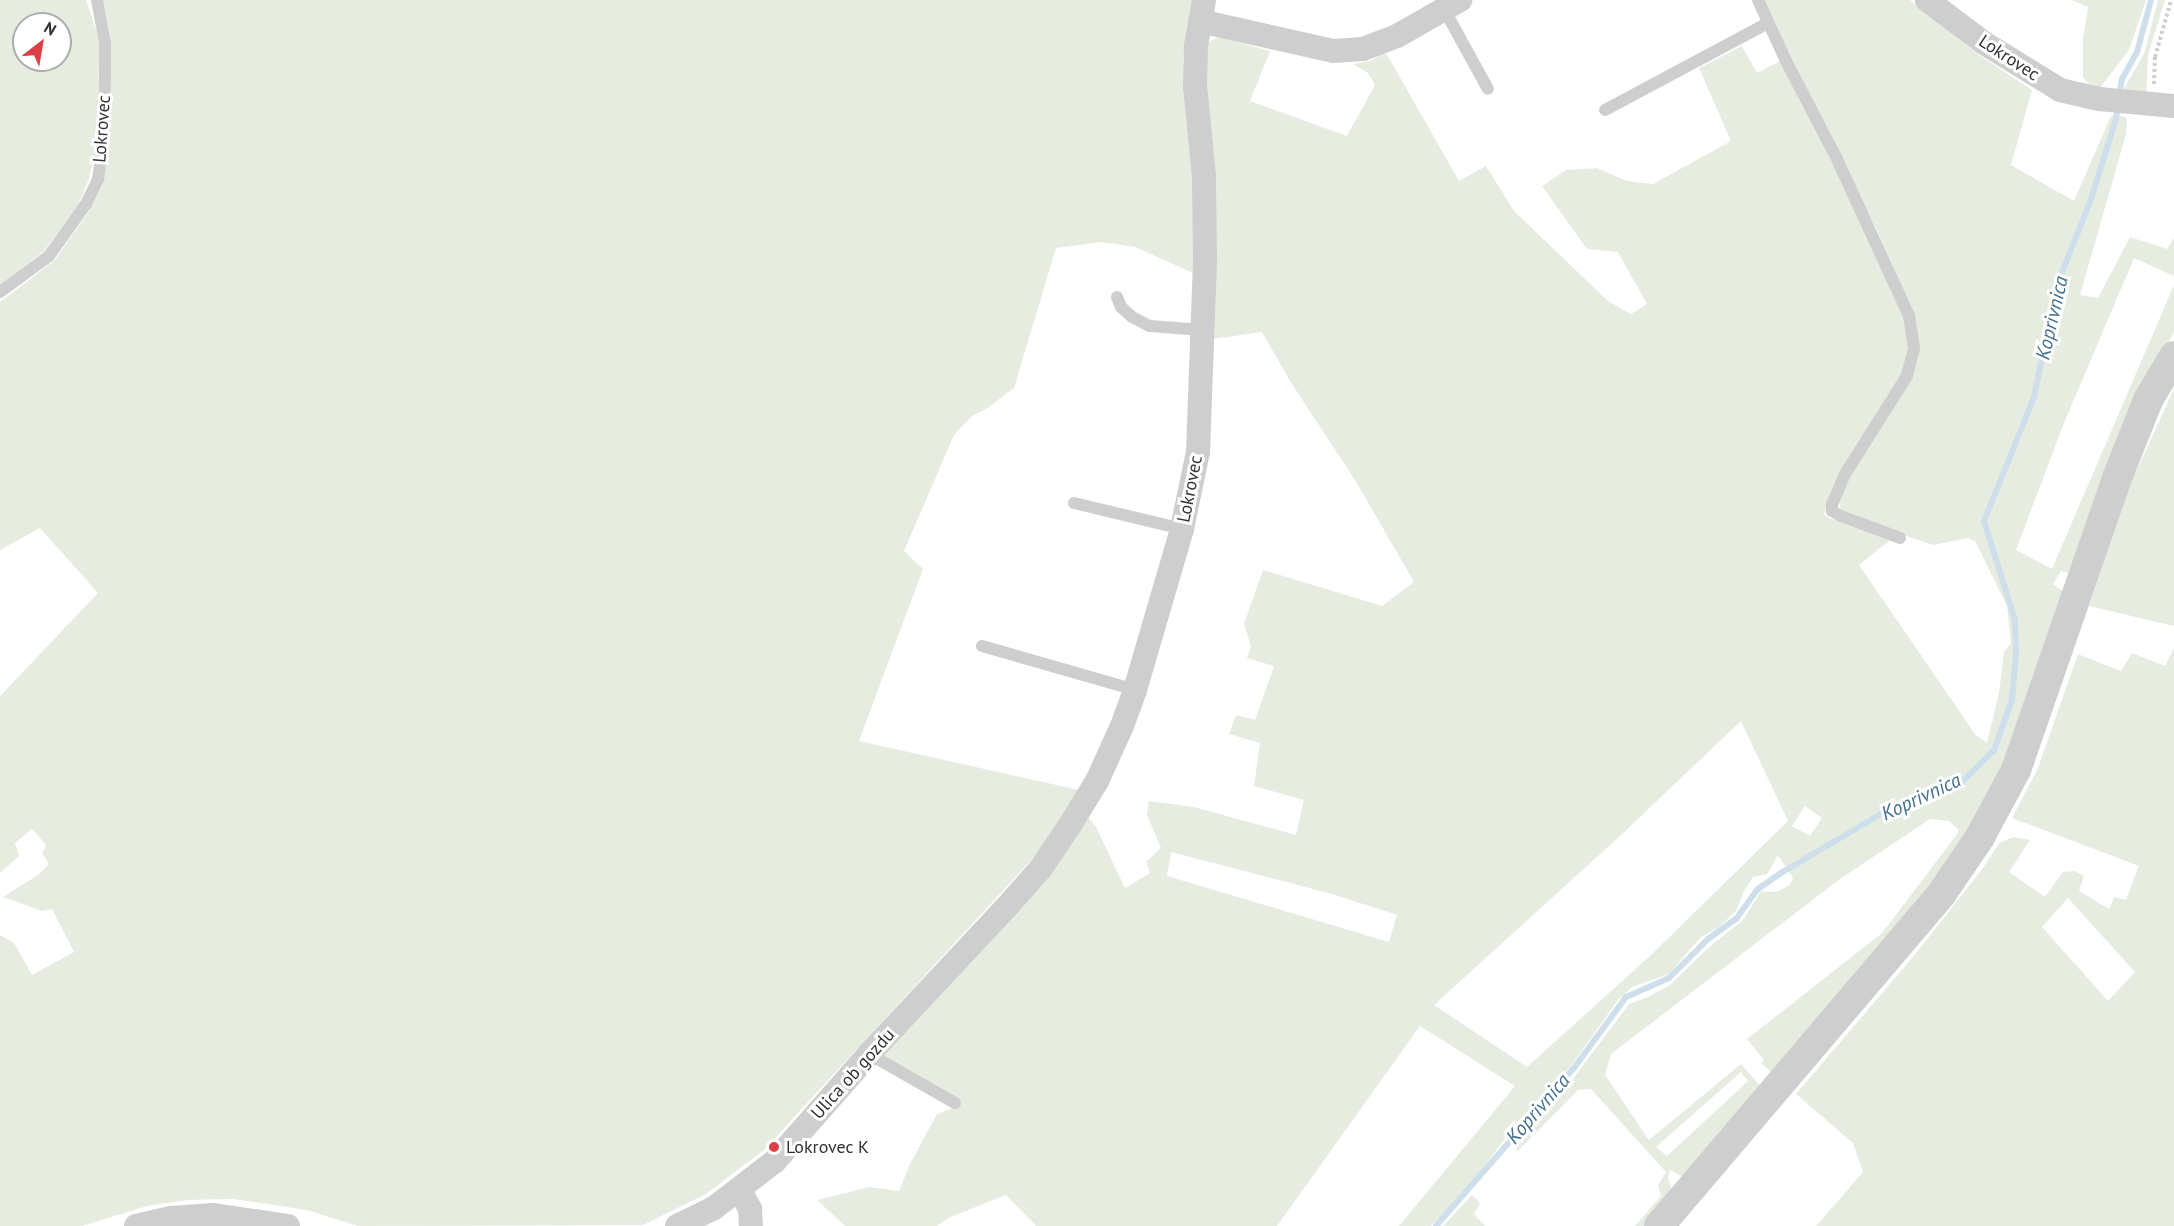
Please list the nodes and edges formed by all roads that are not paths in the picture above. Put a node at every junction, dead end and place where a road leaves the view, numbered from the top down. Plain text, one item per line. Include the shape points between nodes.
1 (97, 0) edge
2 (1758, 0) edge
3 (1928, 0) edge
4 (1452, 5) edge
5 (1202, 10) edge
6 (1768, 23) junction
7 (1488, 89) dead end
8 (2163, 104) edge
9 (1605, 110) dead end
10 (0, 292) edge
11 (1117, 297) dead end
12 (1203, 330) junction
13 (2174, 356) edge
14 (1074, 503) dead end
15 (1182, 529) junction
16 (1900, 538) dead end
17 (982, 646) dead end
18 (1135, 690) junction
19 (988, 928) joint
20 (869, 1054) junction
21 (955, 1103) dead end
22 (739, 1190) junction
23 (136, 1226) edge
24 (288, 1226) edge
25 (677, 1226) edge
26 (751, 1226) edge
27 (1659, 1226) edge

1 - 10 lane, Lokrovec via 105,42 104,140 98,179 86,204 49,256
2 - 6 lane
3 - 8 street, Lokrovec via 1984,43 2060,90 2099,99
4 - 5 street via 1397,36 1363,49 1333,51
4 - 7 lane
5 - 12 street, Lokrovec via 1195,86 1204,176
6 - 9 lane
6 - 16 lane via 1836,157 1909,316 1914,349 1908,376 1845,474 1832,504 1832,511 1841,516
11 - 12 lane via 1120,307 1150,326
12 - 15 street, Lokrovec via 1198,452
13 - 27 street via 2148,400 2119,473 2016,770 1980,837 1928,910
14 - 15 lane
15 - 18 street, Lokrovec
17 - 18 lane
18 - 19 street, Lokrovec via 1097,781 1070,825 1041,868
19 - 20 street, Ulica ob gozdu
20 - 21 lane
20 - 22 street, Ulica ob gozdu via 775,1161
22 - 25 street, Ulica ob gozdu via 714,1208
22 - 26 street via 750,1209
23 - 24 street via 214,1215

